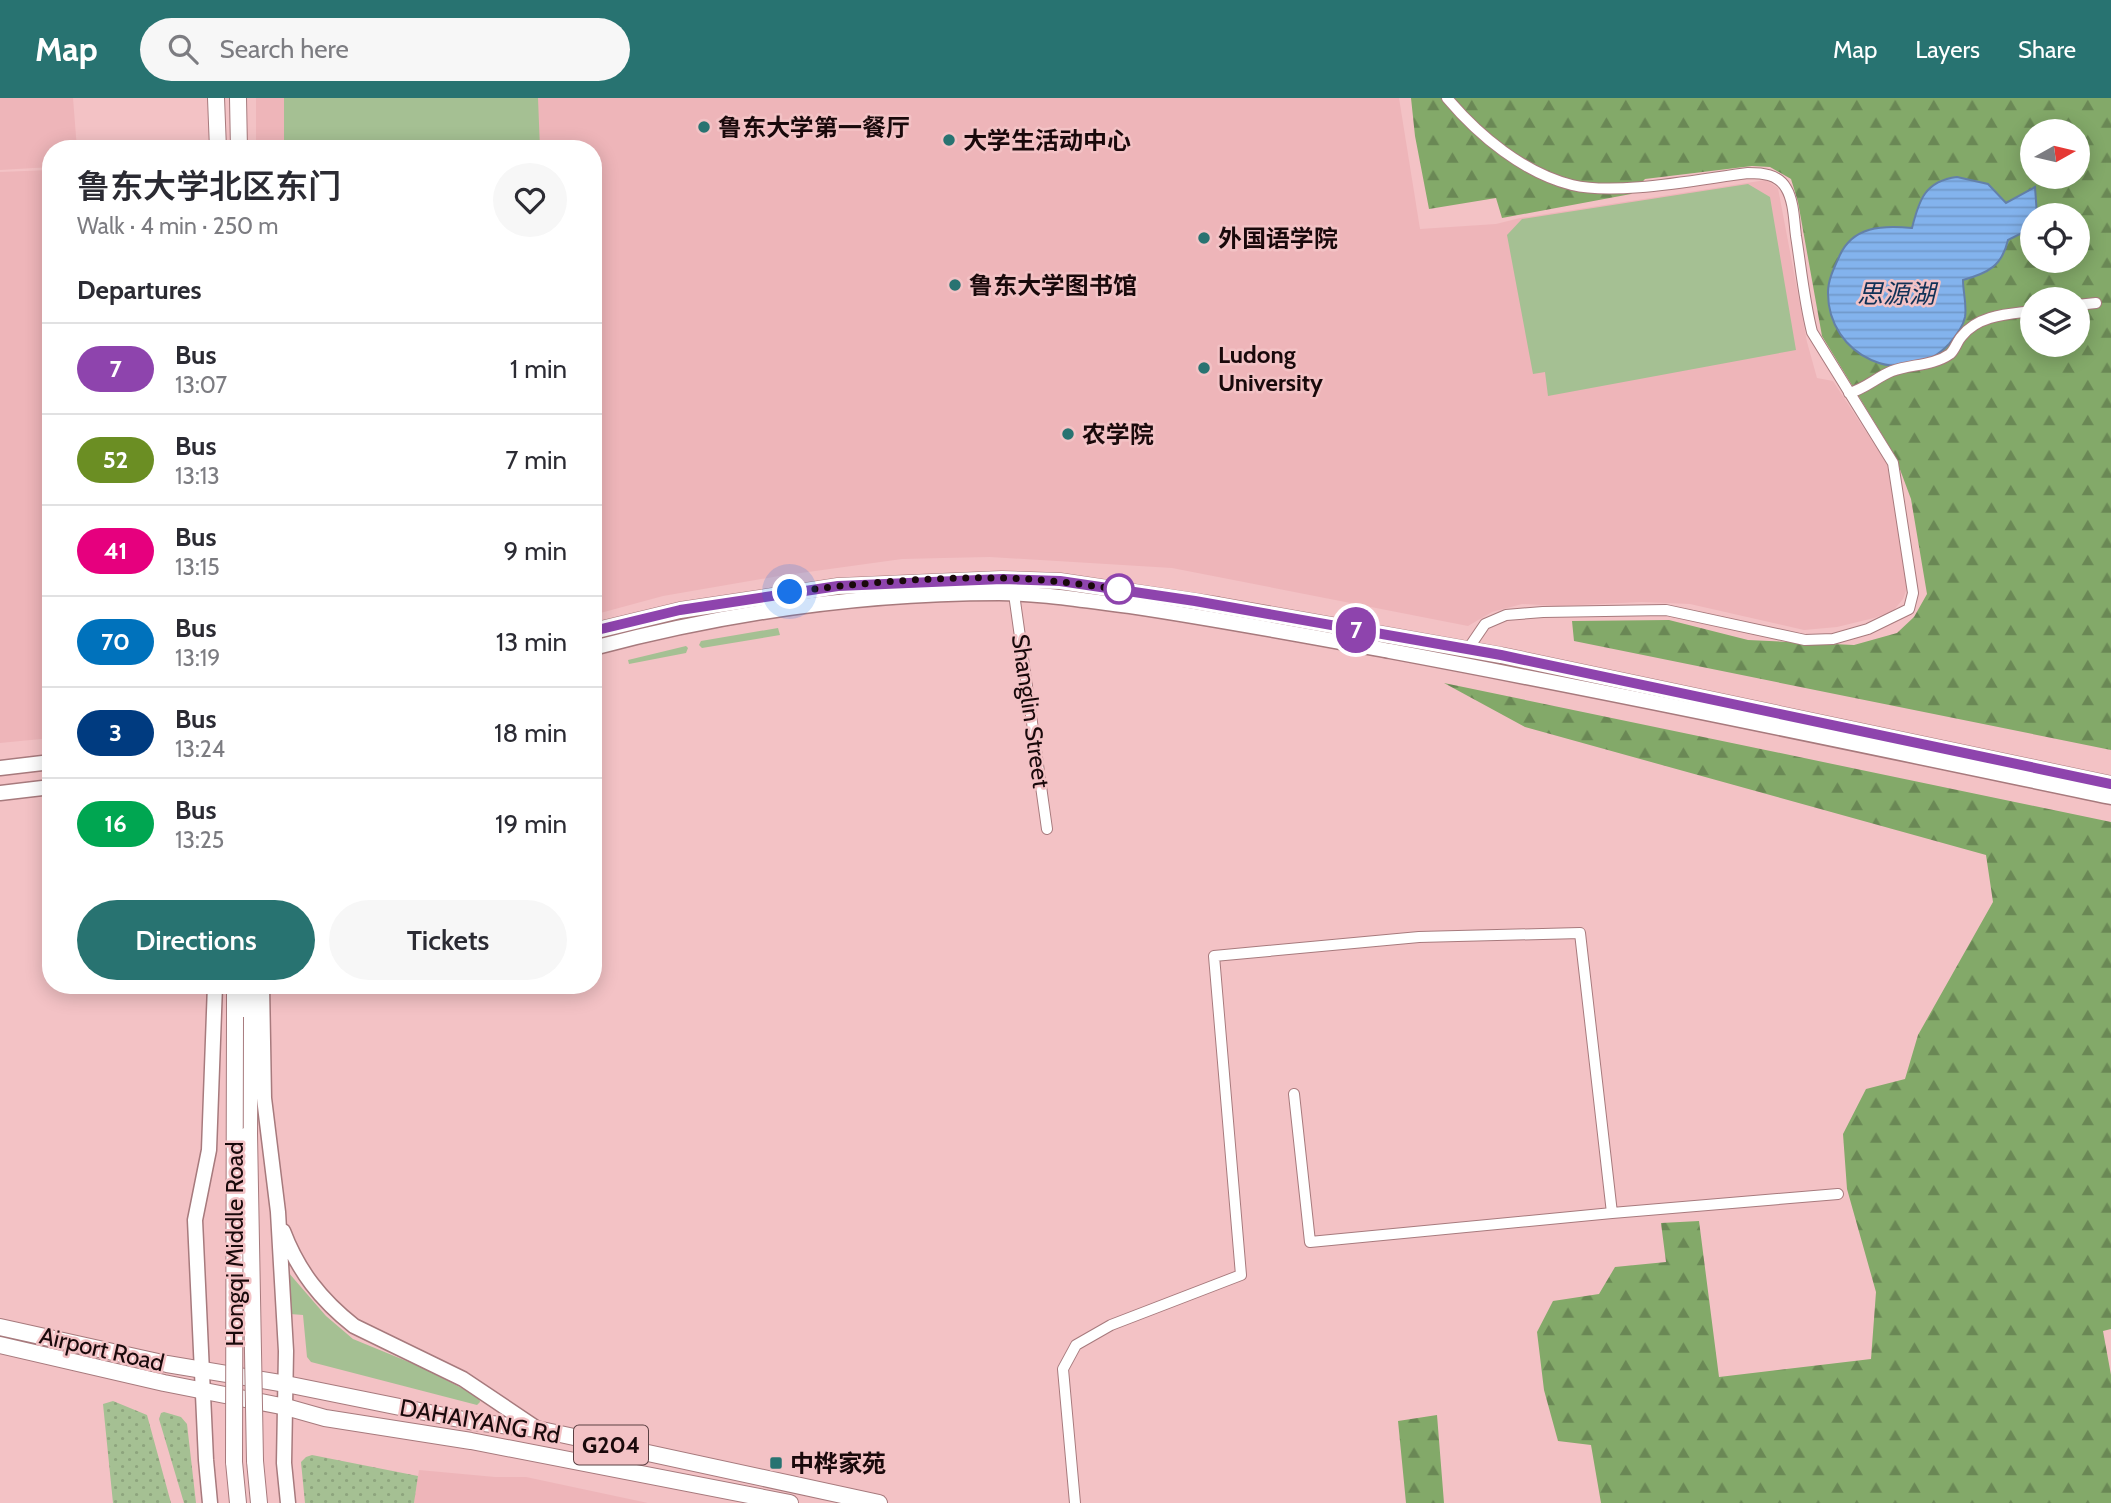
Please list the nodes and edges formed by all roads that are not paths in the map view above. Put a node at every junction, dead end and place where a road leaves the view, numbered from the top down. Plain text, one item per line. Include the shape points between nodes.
1 (216, 98) edge
2 (238, 98) edge
3 (1447, 98) edge
4 (218, 140) edge
5 (239, 140) edge
6 (2096, 303) dead end
7 (2090, 304) edge
8 (2020, 313) edge
9 (1849, 393) junction
10 (1014, 594) junction
11 (602, 629) edge
12 (602, 646) edge
13 (1468, 649) junction
14 (42, 763) edge
15 (0, 768) edge
16 (2111, 784) edge
17 (42, 788) edge
18 (0, 793) edge
19 (2111, 797) edge
20 (1047, 829) dead end
21 (215, 994) edge
22 (240, 994) edge
23 (251, 994) edge
24 (259, 994) edge
25 (252, 1017) junction
26 (1294, 1094) dead end
27 (1838, 1194) dead end
28 (278, 1212) junction
29 (1612, 1213) junction
30 (0, 1327) edge
31 (0, 1345) edge
32 (203, 1371) junction
33 (286, 1384) junction
34 (202, 1391) junction
35 (286, 1407) junction
36 (537, 1429) junction
37 (210, 1503) edge
38 (238, 1503) edge
39 (259, 1503) edge
40 (288, 1503) edge
41 (790, 1503) edge
42 (878, 1503) edge
43 (1075, 1503) edge

1 - 4 main road
2 - 5 main road
3 - 9 street via 1517,161 1574,186 1643,186 1748,173 1776,178 1787,189 1792,206 1812,332
6 - 7 street
8 - 9 street via 1976,324 1962,334 1951,353 1890,372
9 - 13 street via 1893,463 1913,593 1909,609 1868,629 1833,639 1805,639 1667,610 1506,615 1485,625
10 - 12 main road via 839,601
10 - 19 main road via 1216,618 1499,671
10 - 20 street, Shanglin Street
11 - 13 main road via 680,610 838,586 1027,579 1138,592
13 - 16 main road
14 - 15 main road
17 - 18 main road
21 - 32 main road via 209,1150 195,1220
22 - 25 main road, Hongqi Middle Road
23 - 25 main road, Hongqi Middle Road
24 - 25 main road
25 - 28 main road
25 - 38 main road, Hongqi Middle Road, bridge via 234,1462
25 - 39 main road, Hongqi Middle Road, bridge via 249,1134
26 - 29 street via 1310,1242
27 - 29 street
28 - 33 main road
28 - 36 main road via 301,1271 338,1314 463,1379
29 - 43 street via 1580,933 1419,937 1214,956 1241,1275 1111,1325 1076,1345 1063,1369
30 - 32 main road, Airport Road / G204
31 - 34 main road, Airport Road / G204
32 - 33 main road, DAHAIYANG Rd / G204
32 - 34 main road
33 - 35 main road
33 - 36 main road, DAHAIYANG Rd / G204 via 474,1422
34 - 35 main road, G204
34 - 37 main road
35 - 40 main road
35 - 41 main road, DAHAIYANG Rd / G204 via 339,1421
36 - 42 main road, DAHAIYANG Rd / G204

